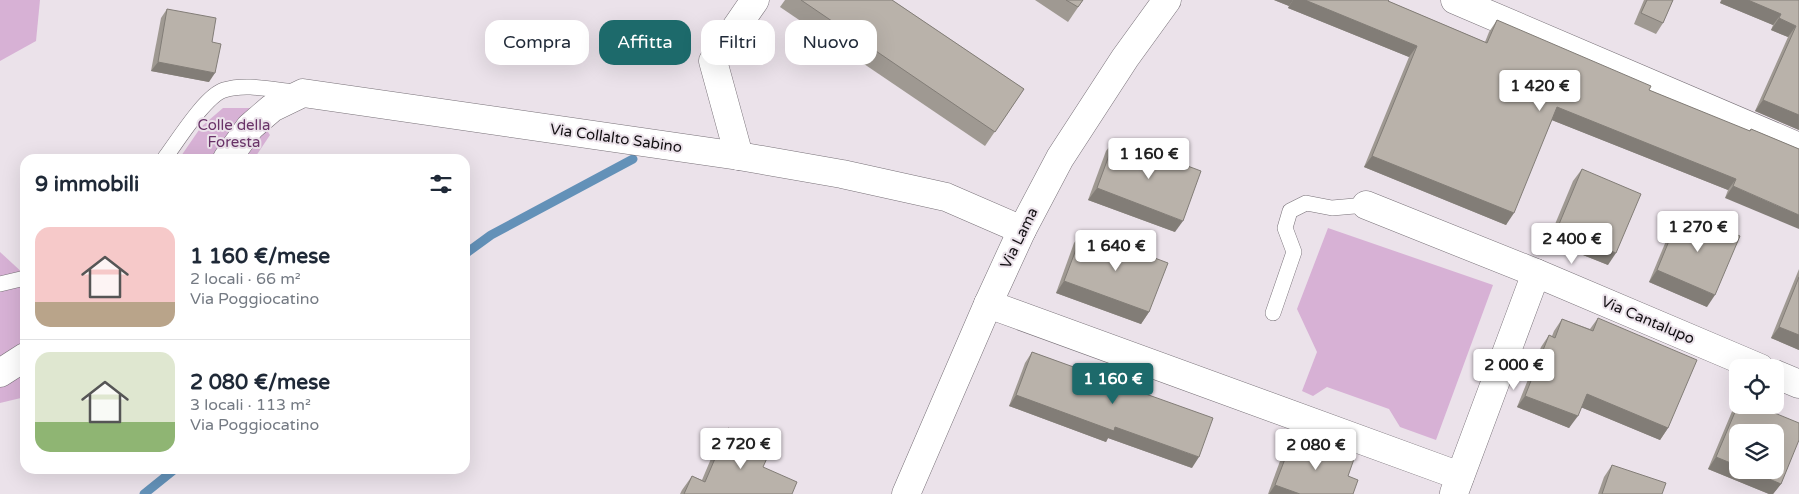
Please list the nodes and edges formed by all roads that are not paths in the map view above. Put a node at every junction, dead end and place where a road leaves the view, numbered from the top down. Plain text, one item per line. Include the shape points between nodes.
1 (755, 0) edge
2 (1166, 0) edge
3 (1455, 0) edge
4 (303, 93) junction
5 (1799, 147) edge
6 (168, 154) edge
7 (231, 154) edge
8 (739, 156) junction
9 (1366, 205) joint
10 (1022, 230) junction
11 (1536, 273) junction
12 (20, 279) edge
13 (0, 284) edge
14 (988, 304) junction
15 (1273, 313) dead end
16 (1739, 359) edge
17 (20, 361) edge
18 (0, 373) edge
19 (1784, 378) edge
20 (1799, 384) edge
21 (1457, 485) edge
22 (906, 494) edge

1 - 8 street via 713,61
2 - 10 street, Via Lama via 1060,158
3 - 5 street
4 - 6 lane via 244,87 223,90 209,99
4 - 7 street via 272,108 250,127
4 - 8 street, Via Collalto Sabino
8 - 10 street, Via Collalto Sabino via 946,197
9 - 11 street, Via Cantalupo
9 - 15 lane via 1332,208 1306,203 1290,211 1285,228 1294,252
10 - 14 street, Via Lama
11 - 16 street, Via Cantalupo
11 - 21 street
12 - 13 lane
14 - 21 street
14 - 22 street, Via Lama
17 - 18 street
19 - 20 street

